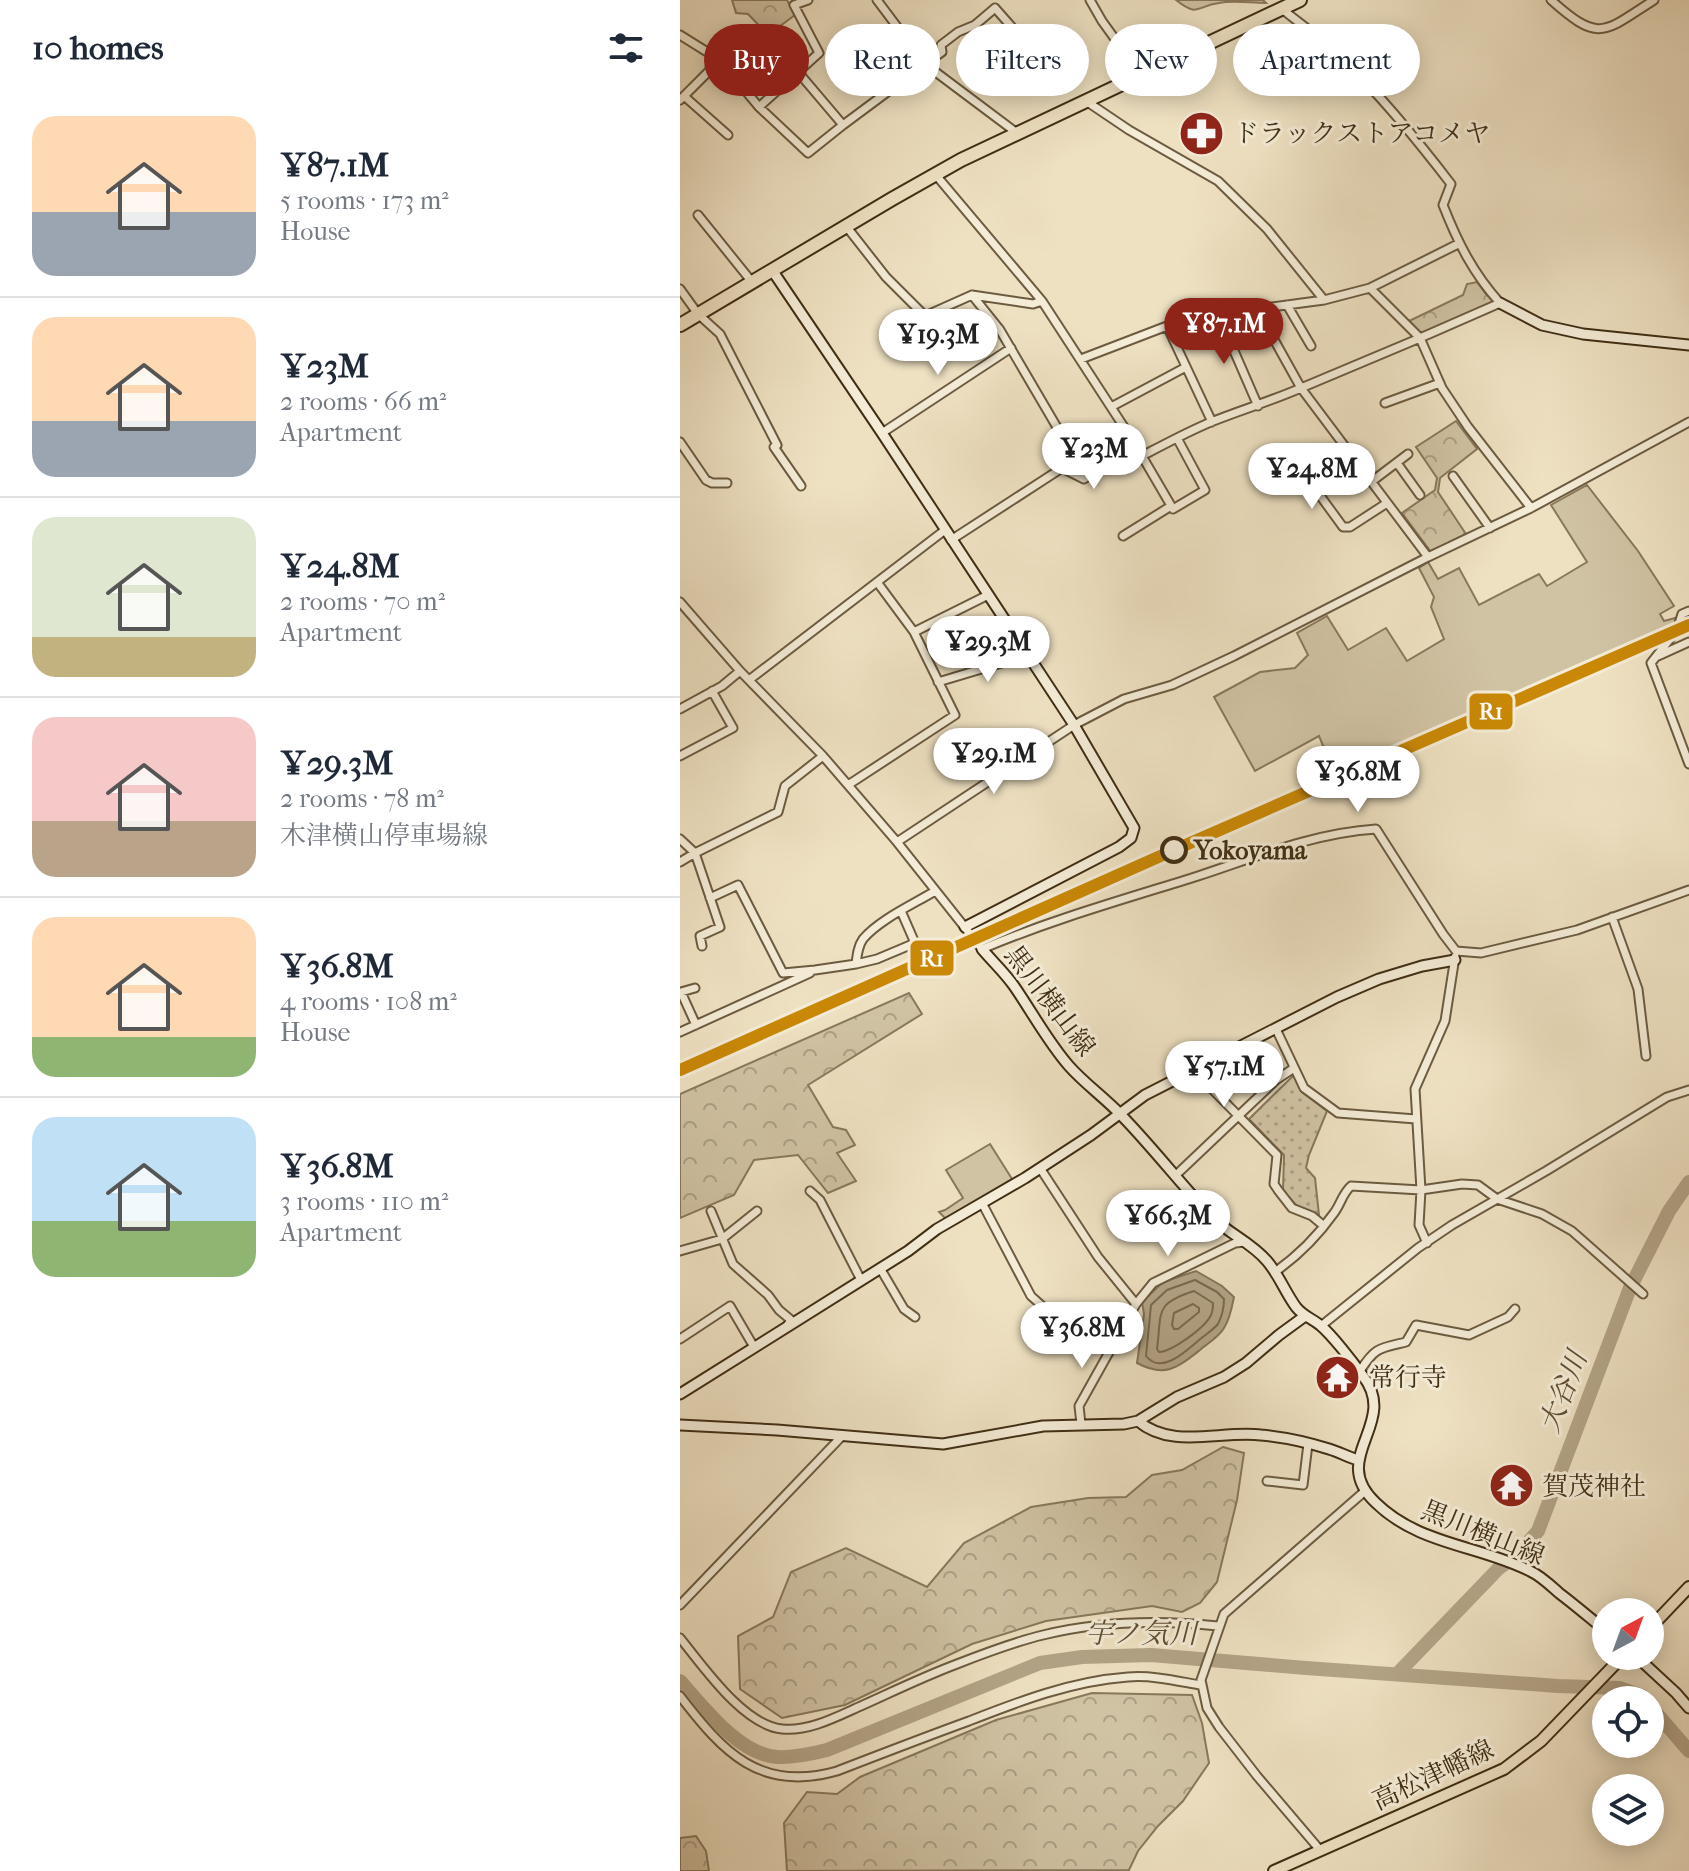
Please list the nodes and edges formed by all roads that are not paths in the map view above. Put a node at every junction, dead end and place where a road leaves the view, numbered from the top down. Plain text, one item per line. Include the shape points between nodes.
1 (808, 0) edge
2 (877, 0) edge
3 (1090, 0) edge
4 (1300, 0) edge
5 (1551, 0) edge
6 (1654, 0) edge
7 (1282, 8) junction
8 (804, 24) edge
9 (895, 24) edge
10 (976, 24) edge
11 (1009, 24) edge
12 (1105, 25) edge
13 (809, 34) edge
14 (956, 34) edge
15 (680, 35) edge
16 (1217, 39) edge
17 (704, 50) edge
18 (940, 53) edge
19 (809, 62) edge
20 (940, 75) edge
21 (704, 76) edge
22 (809, 85) edge
23 (1105, 92) edge
24 (750, 96) edge
25 (771, 96) edge
26 (882, 96) edge
27 (682, 98) edge
28 (1086, 101) junction
29 (759, 107) junction
30 (843, 125) junction
31 (1017, 133) junction
32 (728, 135) dead end
33 (935, 174) junction
34 (698, 215) dead end
35 (846, 226) junction
36 (1458, 244) junction
37 (772, 270) junction
38 (752, 282) junction
39 (1370, 288) junction
40 (680, 289) edge
41 (972, 295) junction
42 (1324, 300) junction
43 (1042, 301) junction
44 (1500, 303) junction
45 (1287, 305) junction
46 (1257, 309) junction
47 (698, 314) junction
48 (1218, 314) junction
49 (680, 325) edge
50 (1167, 326) junction
51 (1420, 338) junction
52 (1689, 345) edge
53 (1311, 346) dead end
54 (1011, 348) junction
55 (1081, 359) junction
56 (1186, 367) junction
57 (1440, 383) junction
58 (1301, 388) junction
59 (1385, 403) dead end
60 (1258, 406) junction
61 (1111, 407) junction
62 (1212, 422) junction
63 (1689, 422) edge
64 (882, 433) junction
65 (1177, 438) junction
66 (680, 442) edge
67 (1135, 444) junction
68 (1344, 446) junction
69 (1408, 454) dead end
70 (1142, 456) junction
71 (1397, 463) junction
72 (1062, 468) junction
73 (1453, 476) dead end
74 (1371, 482) junction
75 (727, 483) dead end
76 (801, 486) dead end
77 (1420, 495) dead end
78 (1387, 503) junction
79 (1171, 506) junction
80 (1531, 508) junction
81 (1490, 528) junction
82 (945, 530) junction
83 (1123, 536) dead end
84 (951, 540) junction
85 (1428, 557) junction
86 (877, 582) junction
87 (988, 595) junction
88 (680, 602) edge
89 (1689, 611) edge
90 (914, 632) junction
91 (1689, 642) edge
92 (1028, 655) junction
93 (1656, 657) junction
94 (740, 671) junction
95 (749, 680) junction
96 (938, 682) junction
97 (712, 691) junction
98 (680, 709) edge
99 (1074, 725) junction
100 (680, 756) edge
101 (823, 756) junction
102 (1689, 764) edge
103 (848, 785) junction
104 (680, 839) edge
105 (897, 842) junction
106 (695, 853) junction
107 (680, 862) edge
108 (1689, 890) edge
109 (935, 891) junction
110 (710, 898) junction
111 (901, 911) junction
112 (1612, 917) junction
113 (965, 927) junction
114 (702, 946) dead end
115 (982, 949) junction
116 (1456, 955) junction
117 (856, 964) junction
118 (815, 970) junction
119 (695, 988) dead end
120 (696, 1025) junction
121 (1276, 1029) junction
122 (680, 1032) edge
123 (1646, 1056) dead end
124 (1200, 1068) junction
125 (1294, 1068) junction
126 (1689, 1090) edge
127 (1120, 1114) junction
128 (1239, 1116) junction
129 (1416, 1119) junction
130 (1040, 1168) junction
131 (1176, 1175) junction
132 (1421, 1190) junction
133 (810, 1191) dead end
134 (1497, 1199) junction
135 (982, 1203) junction
136 (711, 1211) dead end
137 (757, 1211) dead end
138 (1324, 1226) junction
139 (722, 1239) junction
140 (1246, 1242) junction
141 (1427, 1243) junction
142 (680, 1251) edge
143 (880, 1268) junction
144 (1275, 1272) junction
145 (861, 1280) junction
146 (1642, 1293) dead end
147 (1136, 1304) junction
148 (1515, 1309) dead end
149 (1049, 1312) dead end
150 (1305, 1316) junction
151 (915, 1317) dead end
152 (1321, 1326) junction
153 (785, 1328) junction
154 (680, 1339) edge
155 (754, 1347) junction
156 (1360, 1371) junction
157 (681, 1390) edge
158 (1138, 1421) junction
159 (1081, 1424) junction
160 (680, 1425) edge
161 (843, 1435) junction
162 (1308, 1444) junction
163 (1358, 1460) junction
164 (1267, 1481) dead end
165 (1365, 1491) junction
166 (1689, 1587) edge
167 (680, 1605) edge
168 (1664, 1613) edge
169 (1592, 1620) edge
170 (1217, 1629) junction
171 (680, 1638) edge
172 (1610, 1670) edge
173 (1651, 1670) edge
174 (1200, 1682) junction
175 (680, 1696) edge
176 (1689, 1708) edge
177 (1320, 1850) junction
178 (1281, 1870) edge

1 - 8 street via 794,5
2 - 9 street
3 - 12 street
4 - 7 highway
5 - 6 street via 1589,29 1609,28
7 - 16 highway
7 - 36 street via 1365,81 1451,184 1443,205
10 - 11 street via 995,8
13 - 19 street via 819,53
14 - 18 street via 941,45
15 - 17 street
20 - 31 street
21 - 27 street
22 - 30 street
23 - 28 highway
24 - 29 street
25 - 29 street
26 - 30 street
27 - 32 street
28 - 31 highway
28 - 42 street via 1218,181 1267,229
29 - 30 street via 808,153
31 - 33 highway
33 - 35 highway
33 - 43 street
34 - 38 street
35 - 37 highway
35 - 41 street via 925,316
36 - 39 street
36 - 44 street
37 - 38 highway
37 - 64 street
38 - 47 highway
39 - 42 street
39 - 51 street
40 - 47 street
41 - 43 street
41 - 54 street
42 - 45 street
43 - 55 street
44 - 51 street
44 - 52 street via 1542,325
45 - 46 street
45 - 53 street
46 - 48 street
46 - 58 street
47 - 49 highway
47 - 76 street via 720,334 774,447
48 - 50 street
48 - 60 street
50 - 55 street
50 - 56 street
51 - 57 street
51 - 58 street
54 - 64 street
54 - 72 street via 1075,458
55 - 61 street
56 - 61 street
56 - 62 street
57 - 59 street
57 - 80 street
58 - 60 street
58 - 68 street
60 - 62 street
61 - 67 street
62 - 65 street
63 - 80 street
64 - 82 street
65 - 70 street
65 - 79 street via 1205,490
66 - 75 street via 706,480
67 - 70 street
67 - 72 street via 1084,479
68 - 74 street
68 - 78 street via 1305,475 1343,527
69 - 71 street
70 - 79 street
71 - 74 street
71 - 77 street
72 - 84 street
73 - 81 street
74 - 78 street
78 - 85 street
79 - 83 street
80 - 81 street
81 - 85 street
82 - 84 street
82 - 86 street
84 - 87 street
85 - 99 street via 1234,656 1172,685 1124,699
86 - 90 street
86 - 95 street
87 - 90 street
87 - 92 street
88 - 94 street
89 - 93 street
90 - 96 street
91 - 93 street
92 - 96 street
92 - 99 street
93 - 102 street via 1651,663
94 - 95 street
94 - 97 street
95 - 101 street
96 - 103 street via 955,715
97 - 98 street
97 - 100 street via 733,728
99 - 105 street
99 - 113 street via 1134,828 1131,838
101 - 103 street
101 - 106 street via 785,786 778,812
103 - 105 street
104 - 106 street
105 - 109 street
106 - 107 street
106 - 110 street
108 - 112 street
109 - 111 street
109 - 113 street
110 - 114 street via 720,927 700,936
110 - 118 street via 738,885 783,973
111 - 117 street via 863,939
111 - 117 street via 915,943
112 - 116 street via 1577,930
112 - 123 street via 1638,989
113 - 115 street
115 - 116 street via 1263,853 1347,830 1376,829
115 - 127 street, 黒川横山線 via 1064,1060
116 - 121 street via 1379,979
116 - 129 street via 1445,1021 1415,1089
117 - 118 street
118 - 120 street
119 - 120 street via 681,992
120 - 122 street
121 - 124 street
121 - 125 street
124 - 127 street via 1145,1095
124 - 128 street via 1211,1088
125 - 128 street
125 - 129 street via 1304,1088 1338,1113
126 - 134 street via 1667,1097
127 - 130 street
127 - 131 street, 黒川横山線
128 - 131 street
128 - 138 street via 1277,1155 1278,1190 1292,1208
129 - 132 street
130 - 135 street
130 - 147 street
131 - 140 street, 黒川横山線 via 1212,1218
132 - 134 street via 1478,1185
132 - 138 street via 1351,1186
132 - 141 street via 1419,1225
133 - 145 street via 820,1200
134 - 141 street
134 - 146 street via 1572,1231
135 - 143 street
135 - 149 street via 1031,1296
136 - 139 street
137 - 139 street
138 - 144 street via 1298,1256
139 - 142 street
139 - 153 street via 733,1264 791,1320
140 - 144 street, 黒川横山線
140 - 147 street via 1153,1283
141 - 152 street
143 - 145 street
143 - 151 street via 904,1309
144 - 150 street, 黒川横山線
145 - 153 street
147 - 159 street via 1079,1406
148 - 156 street via 1469,1335 1416,1325 1406,1342 1381,1347
150 - 152 street, 黒川横山線
150 - 158 street via 1224,1377
152 - 156 street, 黒川横山線
153 - 155 street
154 - 155 street via 730,1306
155 - 157 street
156 - 163 street, 黒川横山線 via 1375,1403
158 - 159 street
158 - 162 street via 1161,1433 1205,1438 1241,1433
159 - 161 street via 943,1444
160 - 161 street
161 - 167 street
162 - 163 street
162 - 164 street via 1303,1485
163 - 165 street
165 - 169 street, 黒川横山線 via 1415,1531 1531,1571
165 - 170 street via 1224,1614
166 - 168 main road
170 - 171 street via 1163,1622 1043,1635 954,1665 838,1716 783,1729 754,1718 724,1692
170 - 174 street
172 - 177 main road, 高松津幡線 via 1541,1741 1504,1769
173 - 176 street
174 - 175 street via 1131,1677 1066,1688 837,1771 795,1778 740,1760 709,1734
174 - 177 street via 1219,1727
177 - 178 main road, 高松津幡線

